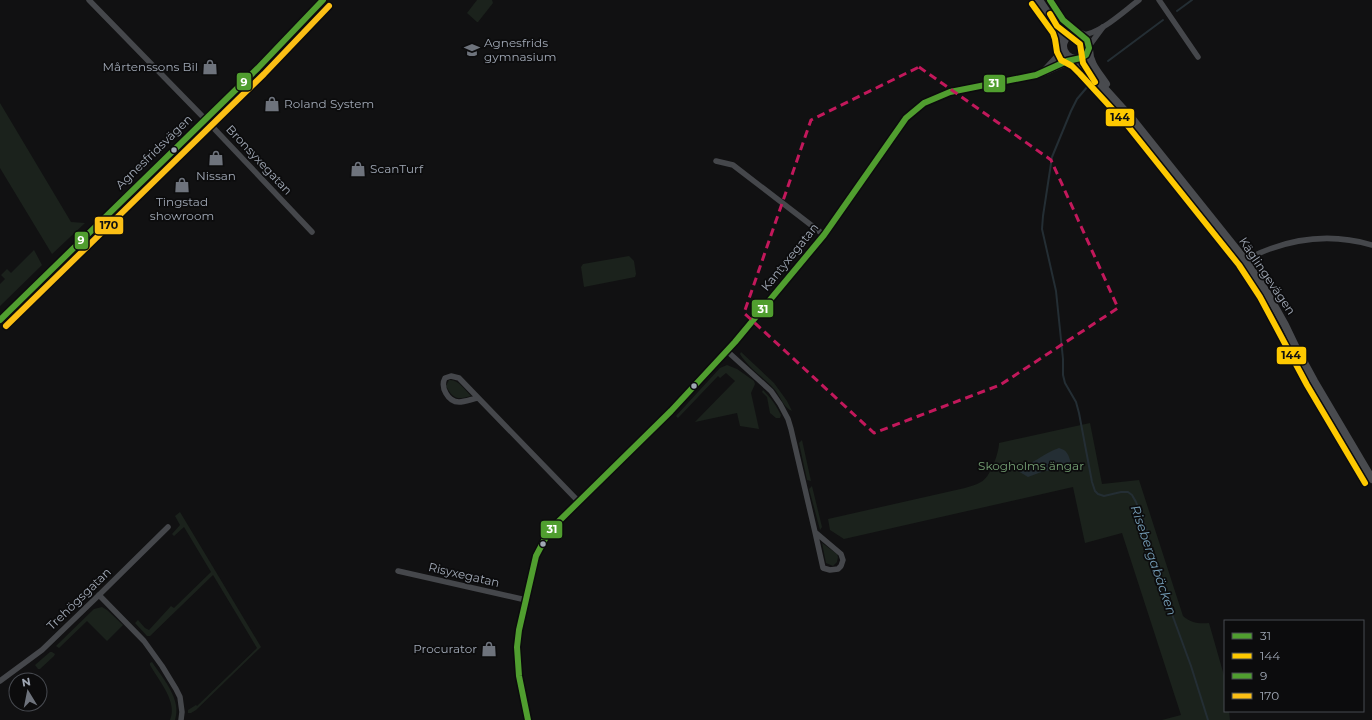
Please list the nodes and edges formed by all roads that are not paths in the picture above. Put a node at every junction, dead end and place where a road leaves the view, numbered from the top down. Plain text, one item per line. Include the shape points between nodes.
1 (89, 0) edge
2 (323, 0) edge
3 (1039, 0) edge
4 (1050, 0) edge
5 (1139, 0) edge
6 (1159, 0) edge
7 (1104, 26) junction
8 (1080, 34) junction
9 (1064, 43) junction
10 (1089, 47) junction
11 (1198, 57) dead end
12 (1075, 59) junction
13 (1036, 75) junction
14 (205, 119) junction
15 (1133, 120) junction
16 (716, 161) dead end
17 (312, 232) dead end
18 (824, 235) junction
19 (1372, 245) edge
20 (1245, 260) junction
21 (0, 320) edge
22 (727, 351) junction
23 (478, 398) junction
24 (1348, 438) junction
25 (1372, 472) edge
26 (1372, 479) edge
27 (579, 502) junction
28 (168, 526) dead end
29 (815, 532) junction
30 (398, 571) dead end
31 (99, 596) junction
32 (526, 600) junction
33 (0, 681) edge
34 (180, 720) edge
35 (528, 720) edge

1 - 14 street, Bronsyxegatan
2 - 14 main road, Agnesfridsvägen
3 - 9 main road via 1061,33
4 - 8 main road via 1063,20
5 - 7 street
6 - 11 street
7 - 8 street
7 - 10 street
8 - 9 main road via 1071,35
8 - 10 main road via 1087,40
9 - 12 main road via 1067,55
9 - 13 street, Kantyxegatan via 1054,62
10 - 12 main road via 1085,56
10 - 15 main road, Käglingevägen via 1092,64
12 - 13 street, Kantyxegatan
12 - 15 main road, Käglingevägen
13 - 18 street, Kantyxegatan via 950,92 924,103 898,127
14 - 17 street, Bronsyxegatan
14 - 21 main road, Agnesfridsvägen
15 - 20 main road, Käglingevägen
16 - 18 street via 733,165
18 - 22 street, Kantyxegatan
19 - 20 street via 1345,238 1326,237 1275,246
20 - 24 main road, Käglingevägen via 1267,293
22 - 27 street, Kantyxegatan via 672,411
22 - 29 street via 771,390 786,415
23 - 23 street via 455,376 447,376 443,381 444,391 453,401
23 - 27 street
24 - 25 main road, Käglingevägen
24 - 26 main road, Käglingevägen
27 - 32 street, Kantyxegatan via 556,524 540,547
28 - 31 street, Trehögsgatan
29 - 29 street via 841,554 843,563 838,568 824,568
30 - 32 street, Risyxegatan
31 - 33 street, Trehögsgatan via 42,650
31 - 34 street via 144,641 162,666 180,697
32 - 35 street, Kantyxegatan via 517,647 519,681

